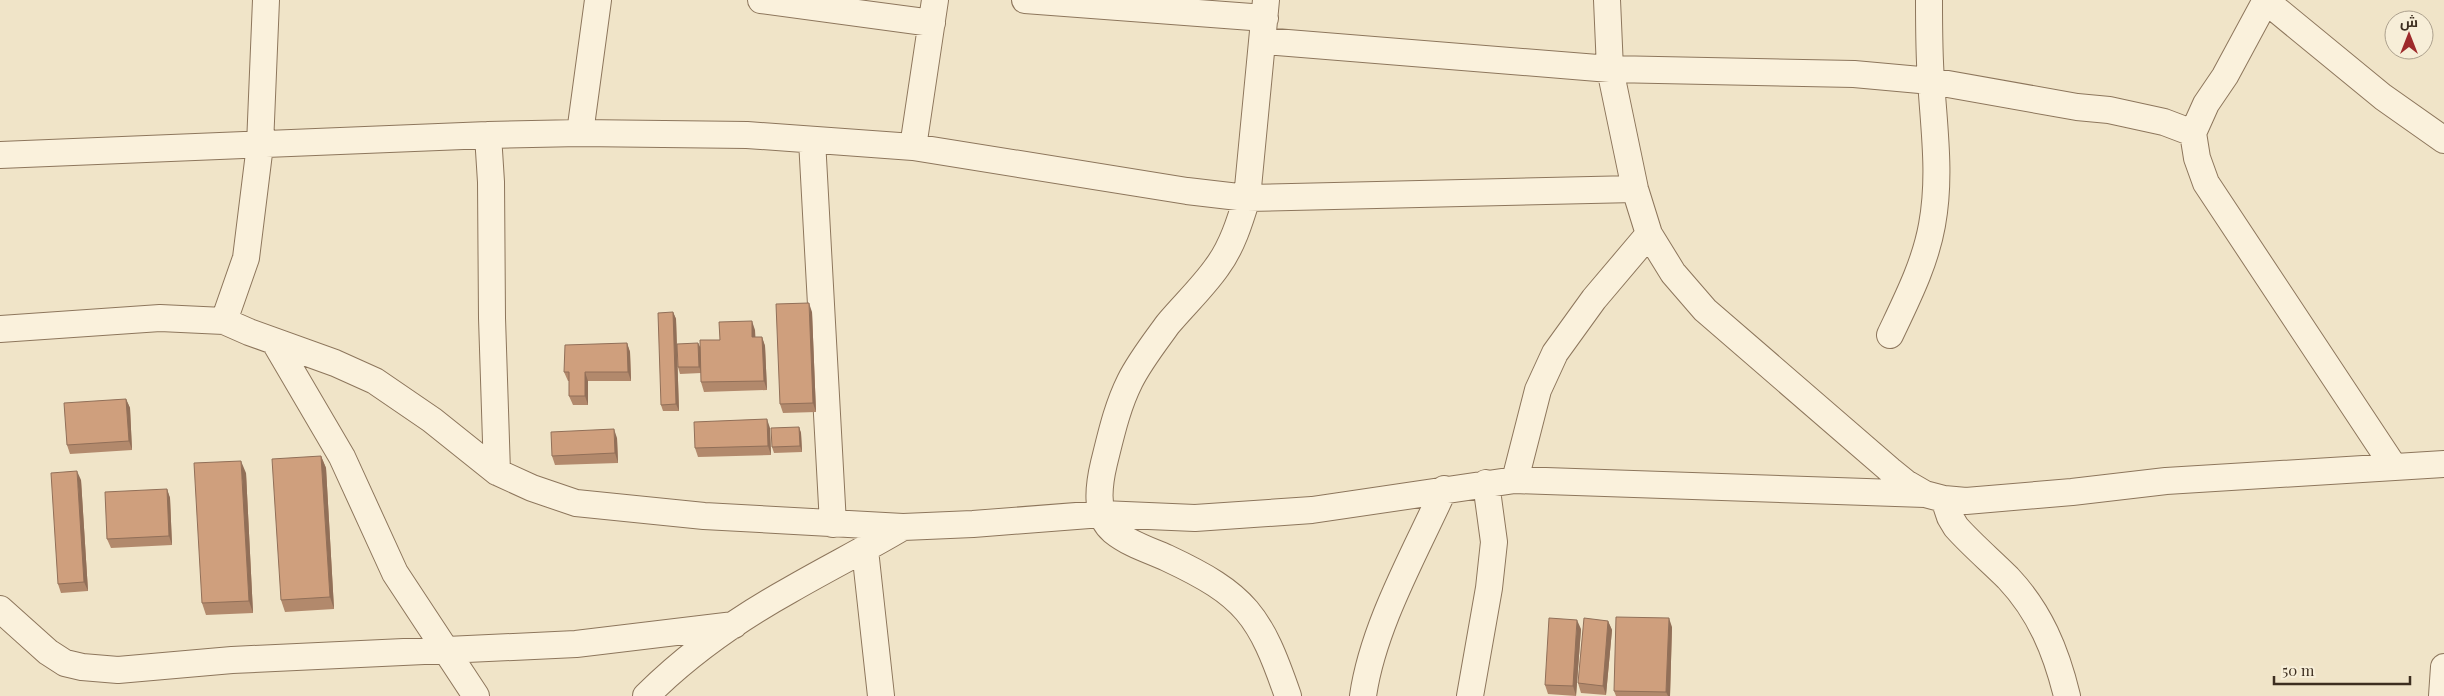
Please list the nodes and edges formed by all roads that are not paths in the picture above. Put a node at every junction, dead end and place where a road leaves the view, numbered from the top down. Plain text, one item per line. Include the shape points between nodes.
1 (266, 0) edge
2 (598, 0) edge
3 (760, 0) edge
4 (1025, 0) edge
5 (1607, 0) edge
6 (1929, 0) edge
7 (2266, 1) edge
8 (933, 11) edge
9 (1265, 20) edge
10 (1610, 69) junction
11 (1931, 81) junction
12 (580, 133) junction
13 (2193, 133) junction
14 (488, 135) junction
15 (812, 140) junction
16 (2444, 140) edge
17 (260, 145) junction
18 (913, 147) junction
19 (0, 155) edge
20 (1635, 189) junction
21 (1247, 198) junction
22 (1649, 234) junction
23 (224, 320) junction
24 (0, 329) edge
25 (1890, 335) dead end
26 (274, 341) junction
27 (2444, 464) edge
28 (2394, 467) junction
29 (497, 472) junction
30 (1515, 480) junction
31 (1486, 483) junction
32 (1444, 489) junction
33 (1934, 496) junction
34 (1102, 514) junction
35 (833, 524) junction
36 (903, 527) junction
37 (865, 550) junction
38 (0, 609) edge
39 (734, 625) junction
40 (446, 650) junction
41 (2444, 667) edge
42 (476, 696) edge
43 (646, 696) edge
44 (881, 696) edge
45 (1288, 696) edge
46 (1362, 696) edge
47 (1470, 696) edge
48 (2067, 696) edge
49 (2442, 696) edge

1 - 17 street
2 - 12 street
3 - 8 street
4 - 9 street
5 - 10 street
6 - 11 street
7 - 13 street via 2206,104
7 - 16 street via 2383,97
8 - 18 street
9 - 10 street
9 - 21 street
10 - 11 street via 1854,74
10 - 20 street
11 - 13 street via 2109,110 2164,122
11 - 25 street via 1937,148 1932,225 1921,267
12 - 14 street
12 - 15 street via 747,135
13 - 28 street via 2196,158 2206,183
14 - 17 street
14 - 29 street
15 - 18 street
15 - 35 street
17 - 19 street
17 - 23 street via 246,258
18 - 21 street
20 - 21 street
20 - 22 street
21 - 34 street via 1238,227 1218,267 1168,325 1131,380 1116,414 1102,471
22 - 30 street via 1594,299 1555,353 1538,390
22 - 33 street via 1673,273 1705,310 1906,483
23 - 24 street via 160,318
23 - 26 street
26 - 29 street via 335,362 375,381 432,420
26 - 40 street via 342,458 395,573
27 - 28 street
28 - 33 street via 2166,481 1966,501
29 - 35 street via 576,503 704,516
30 - 31 street
30 - 33 street
31 - 32 street
31 - 47 street via 1494,542
32 - 34 street via 1312,510 1195,518
32 - 46 street via 1387,612
33 - 48 street via 1956,527 2032,606 2048,634
34 - 36 street
34 - 45 street via 1108,526 1130,542 1206,578 1244,605 1265,637
35 - 36 street
36 - 37 street
37 - 39 street via 789,590
37 - 44 street
38 - 40 street via 48,652 65,663 82,668 118,670 232,660
39 - 40 street via 576,644
39 - 43 street via 697,650
40 - 42 street
41 - 49 street

